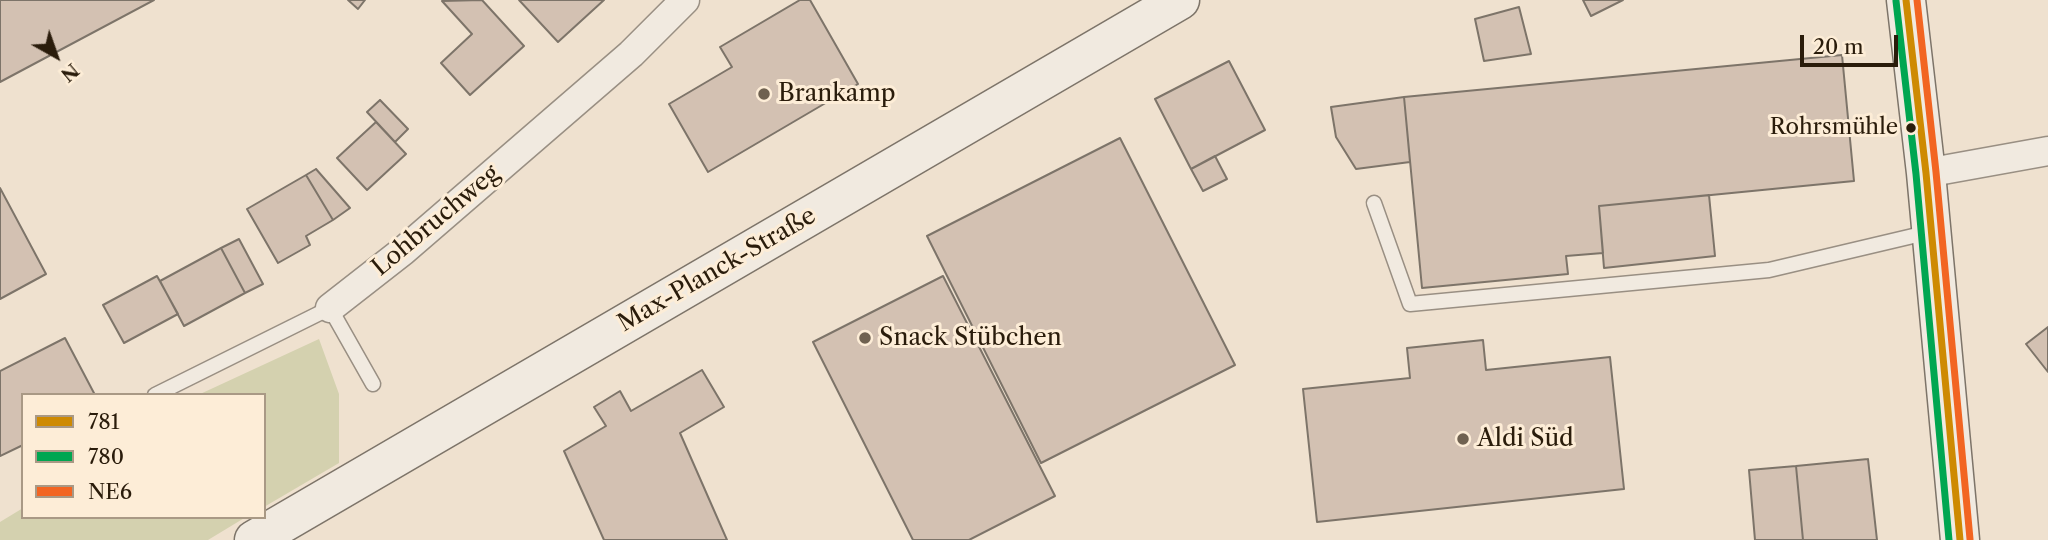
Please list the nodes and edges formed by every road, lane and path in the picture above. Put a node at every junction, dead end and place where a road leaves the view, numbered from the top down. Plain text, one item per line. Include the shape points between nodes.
1 (685, 0) edge
2 (1180, 0) edge
3 (1906, 0) edge
4 (2048, 151) edge
5 (1926, 173) junction
6 (1374, 203) dead end
7 (1931, 231) junction
8 (330, 307) junction
9 (373, 384) dead end
10 (159, 393) edge
11 (254, 540) edge
12 (1960, 540) edge

1 - 8 street, Lohbruchweg via 631,54 403,251
2 - 11 street, Max-Planck-Straße
3 - 5 street
4 - 5 street
5 - 7 street
6 - 7 lane via 1410,304 1769,270
7 - 12 street
8 - 9 lane
8 - 10 lane, Lohbruchweg

